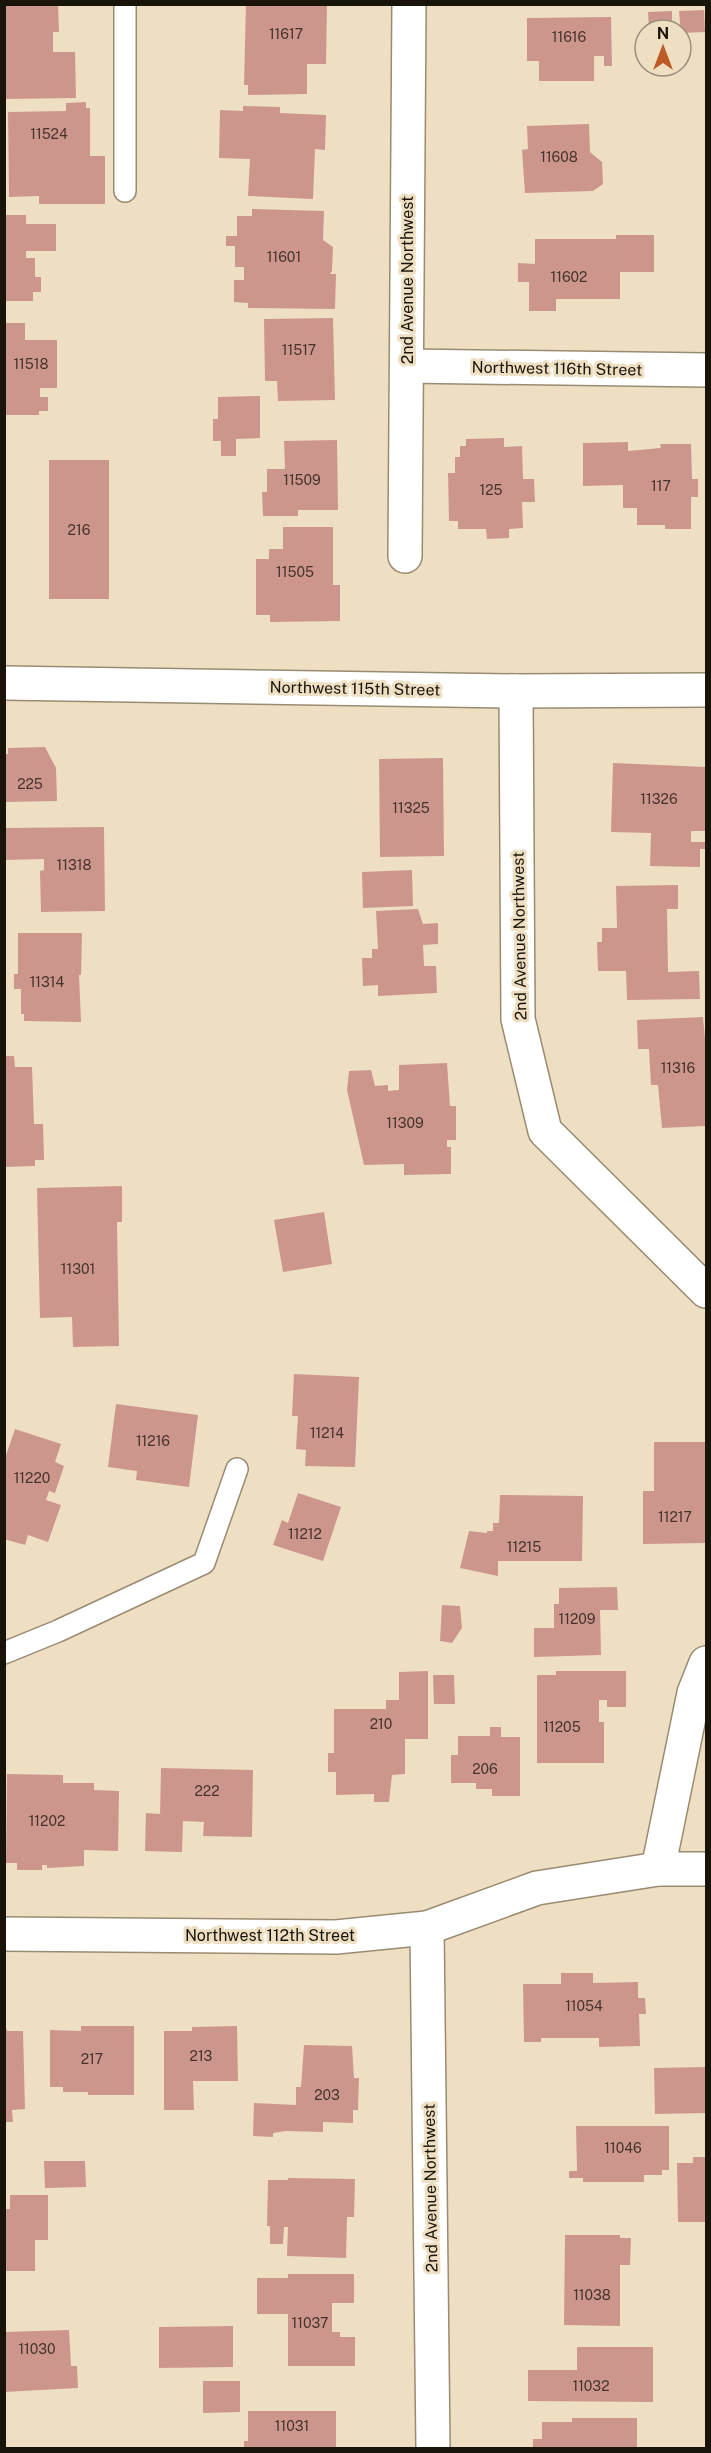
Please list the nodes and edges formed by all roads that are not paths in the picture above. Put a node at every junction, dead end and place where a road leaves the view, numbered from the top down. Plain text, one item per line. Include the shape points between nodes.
1 (124, 4) edge
2 (409, 4) edge
3 (125, 191) dead end
4 (407, 366) junction
5 (706, 370) edge
6 (405, 556) dead end
7 (4, 683) edge
8 (706, 690) edge
9 (516, 691) junction
10 (706, 1291) edge
11 (237, 1469) dead end
12 (4, 1653) edge
13 (706, 1663) edge
14 (658, 1869) junction
15 (706, 1869) edge
16 (427, 1928) junction
17 (4, 1934) edge
18 (433, 2448) edge

1 - 3 lane
2 - 4 street, 2nd Avenue Northwest
4 - 5 street, Northwest 116th Street
4 - 6 street, 2nd Avenue Northwest
7 - 9 street, Northwest 115th Street
8 - 9 street, Northwest 115th Street
9 - 10 street, 2nd Avenue Northwest via 518,1019 545,1131
11 - 12 lane via 204,1563
13 - 14 street via 694,1693
14 - 15 street, Northwest 112th Street
14 - 16 street, Northwest 112th Street via 537,1888
16 - 17 street, Northwest 112th Street via 336,1937
16 - 18 street, 2nd Avenue Northwest

